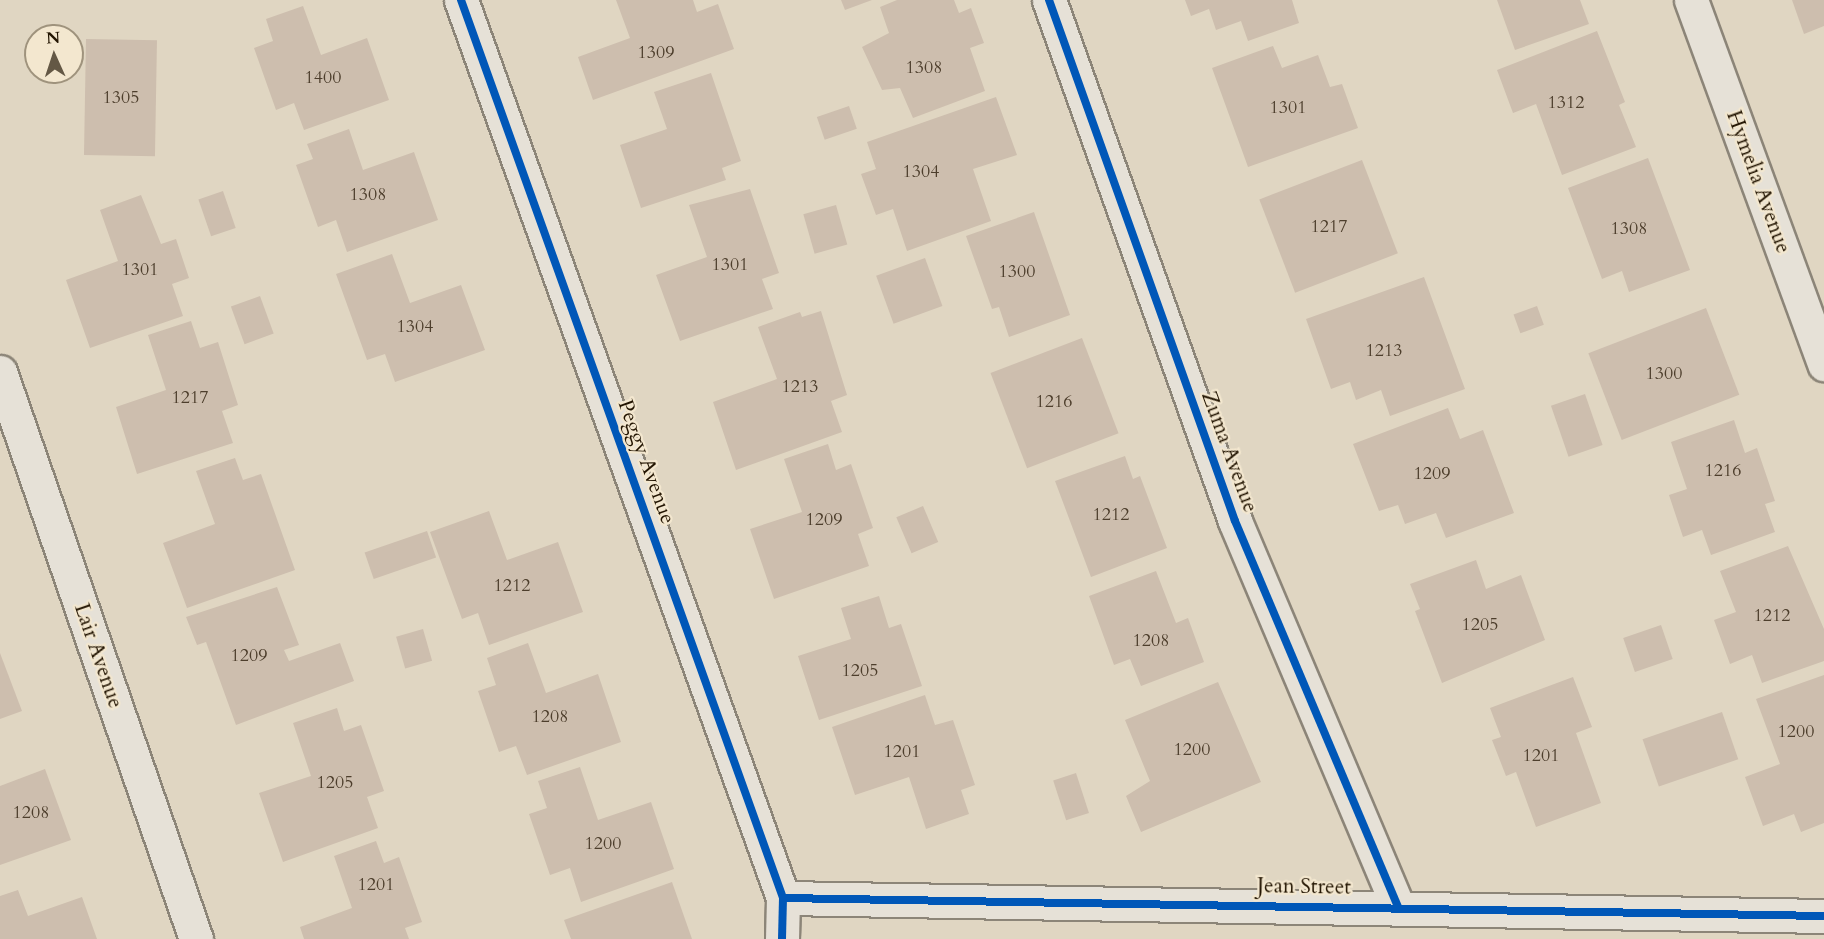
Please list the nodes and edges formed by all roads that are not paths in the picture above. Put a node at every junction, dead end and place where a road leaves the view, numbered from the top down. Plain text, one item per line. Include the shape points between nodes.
1 (461, 0) edge
2 (1049, 0) edge
3 (1691, 0) edge
4 (1824, 364) edge
5 (0, 372) edge
6 (783, 898) junction
7 (1398, 907) junction
8 (1824, 916) edge
9 (196, 939) edge
10 (782, 939) edge

1 - 6 street, Peggy Avenue
2 - 7 street, Zuma Avenue via 1235,521
3 - 4 street, Hymelia Avenue
5 - 9 street, Lair Avenue
6 - 7 street, Jean Street
6 - 10 street, Peggy Avenue
7 - 8 street, Jean Street

